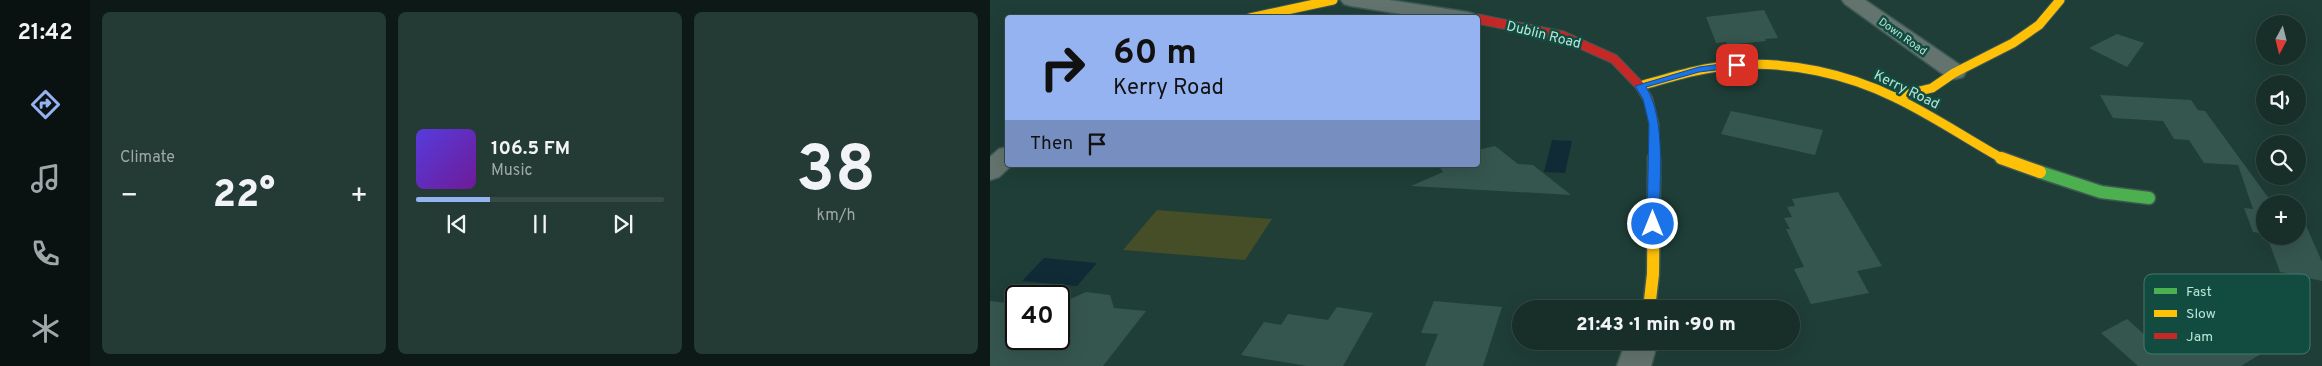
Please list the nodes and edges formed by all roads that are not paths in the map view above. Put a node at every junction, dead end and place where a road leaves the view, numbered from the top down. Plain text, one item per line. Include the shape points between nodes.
1 (1333, 0) edge
2 (1852, 0) edge
3 (2060, 0) edge
4 (1360, 1) edge
5 (1264, 15) edge
6 (1448, 15) edge
7 (1480, 19) edge
8 (1955, 72) junction
9 (1640, 86) junction
10 (1895, 97) junction
11 (1005, 158) edge
12 (990, 171) edge
13 (2149, 198) dead end
14 (1650, 300) edge
15 (1639, 350) edge
16 (1634, 366) edge

1 - 5 street
2 - 8 street, Down Road
3 - 8 street via 2033,30 2004,50
4 - 6 street
7 - 9 street, Dublin Road via 1531,28 1591,46 1614,59
8 - 10 street via 1930,88
9 - 10 street, Kerry Road via 1699,70 1737,65 1776,66 1854,80
9 - 14 street, Dublin Road via 1648,99 1654,124
10 - 13 street, Kerry Road via 2004,159 2101,192
11 - 12 street
15 - 16 street

